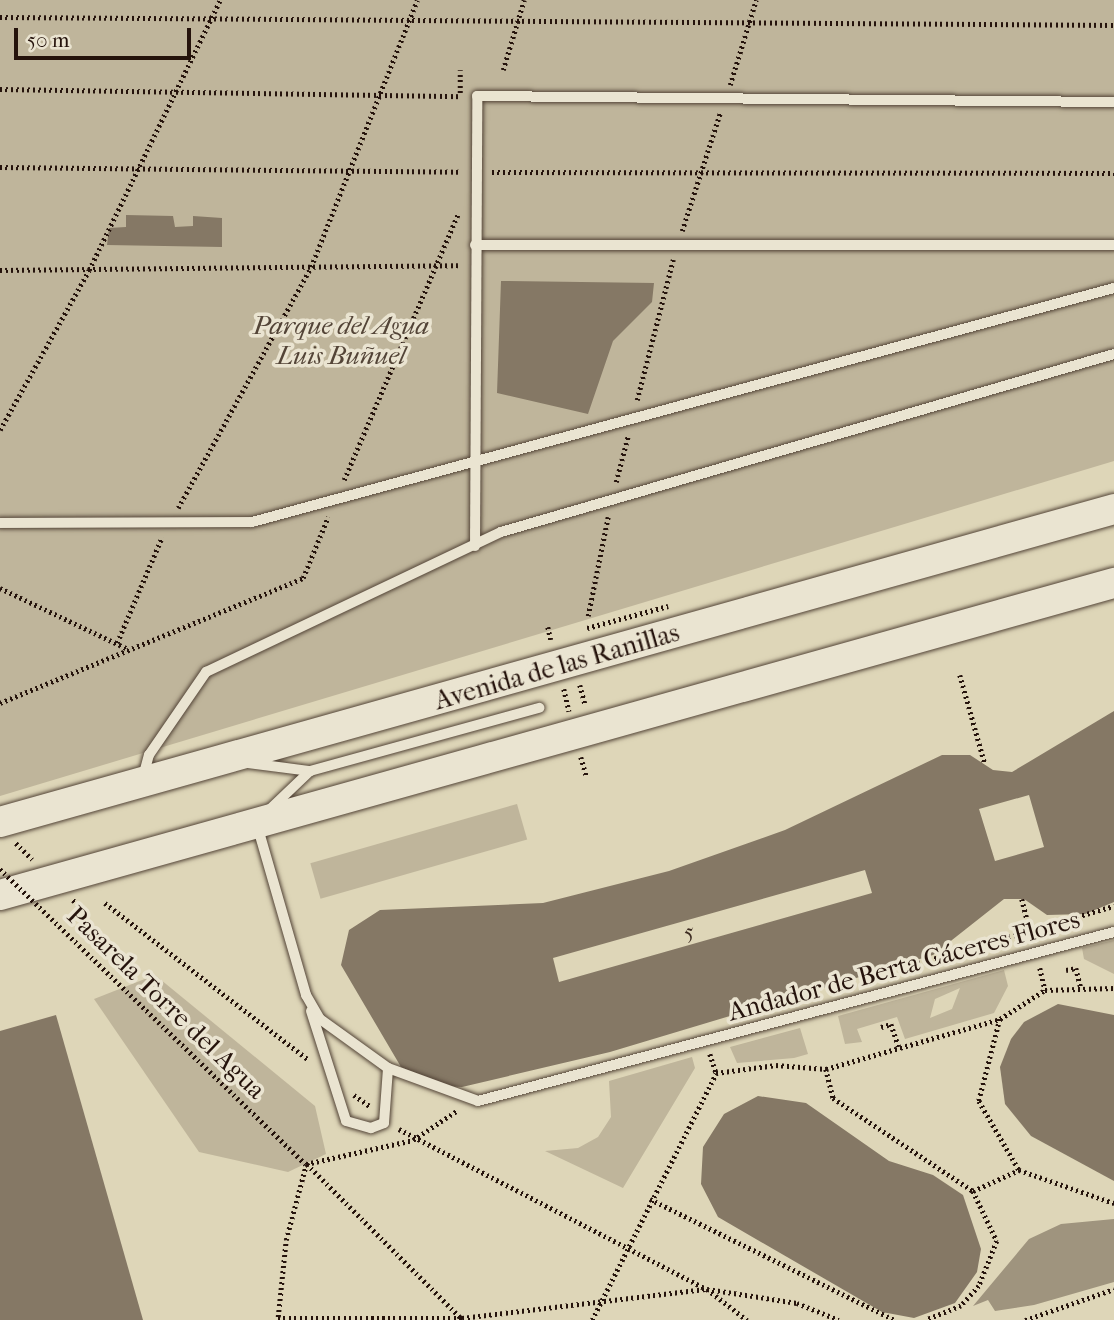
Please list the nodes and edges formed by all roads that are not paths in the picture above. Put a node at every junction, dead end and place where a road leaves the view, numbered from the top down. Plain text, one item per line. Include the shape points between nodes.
1 (1114, 102) edge
2 (475, 245) junction
3 (1114, 245) edge
4 (1114, 288) edge
5 (1114, 354) edge
6 (474, 462) junction
7 (1114, 509) edge
8 (0, 523) edge
9 (475, 546) junction
10 (1114, 583) edge
11 (539, 708) dead end
12 (225, 760) junction
13 (310, 771) junction
14 (141, 783) junction
15 (0, 822) edge
16 (256, 822) junction
17 (0, 895) edge
18 (1114, 932) edge
19 (306, 995) junction
20 (388, 1068) junction

1 - 2 lane via 477,96
2 - 3 lane
2 - 6 lane
4 - 6 lane
5 - 9 lane via 613,495
6 - 8 lane via 251,522
6 - 9 lane
7 - 12 main road, Avenida de las Ranillas
9 - 14 lane via 206,672 149,755
10 - 16 main road
11 - 13 lane
12 - 13 lane
12 - 14 main road, Avenida de las Ranillas
13 - 16 lane
14 - 15 main road, Avenida de las Ranillas
16 - 17 main road
16 - 19 lane, Andador de Berta Cáceres Flores
18 - 20 lane, Andador de Berta Cáceres Flores via 490,1101 445,1094
19 - 20 lane, Andador de Berta Cáceres Flores via 320,1019
19 - 20 lane via 346,1121 371,1128 386,1119

